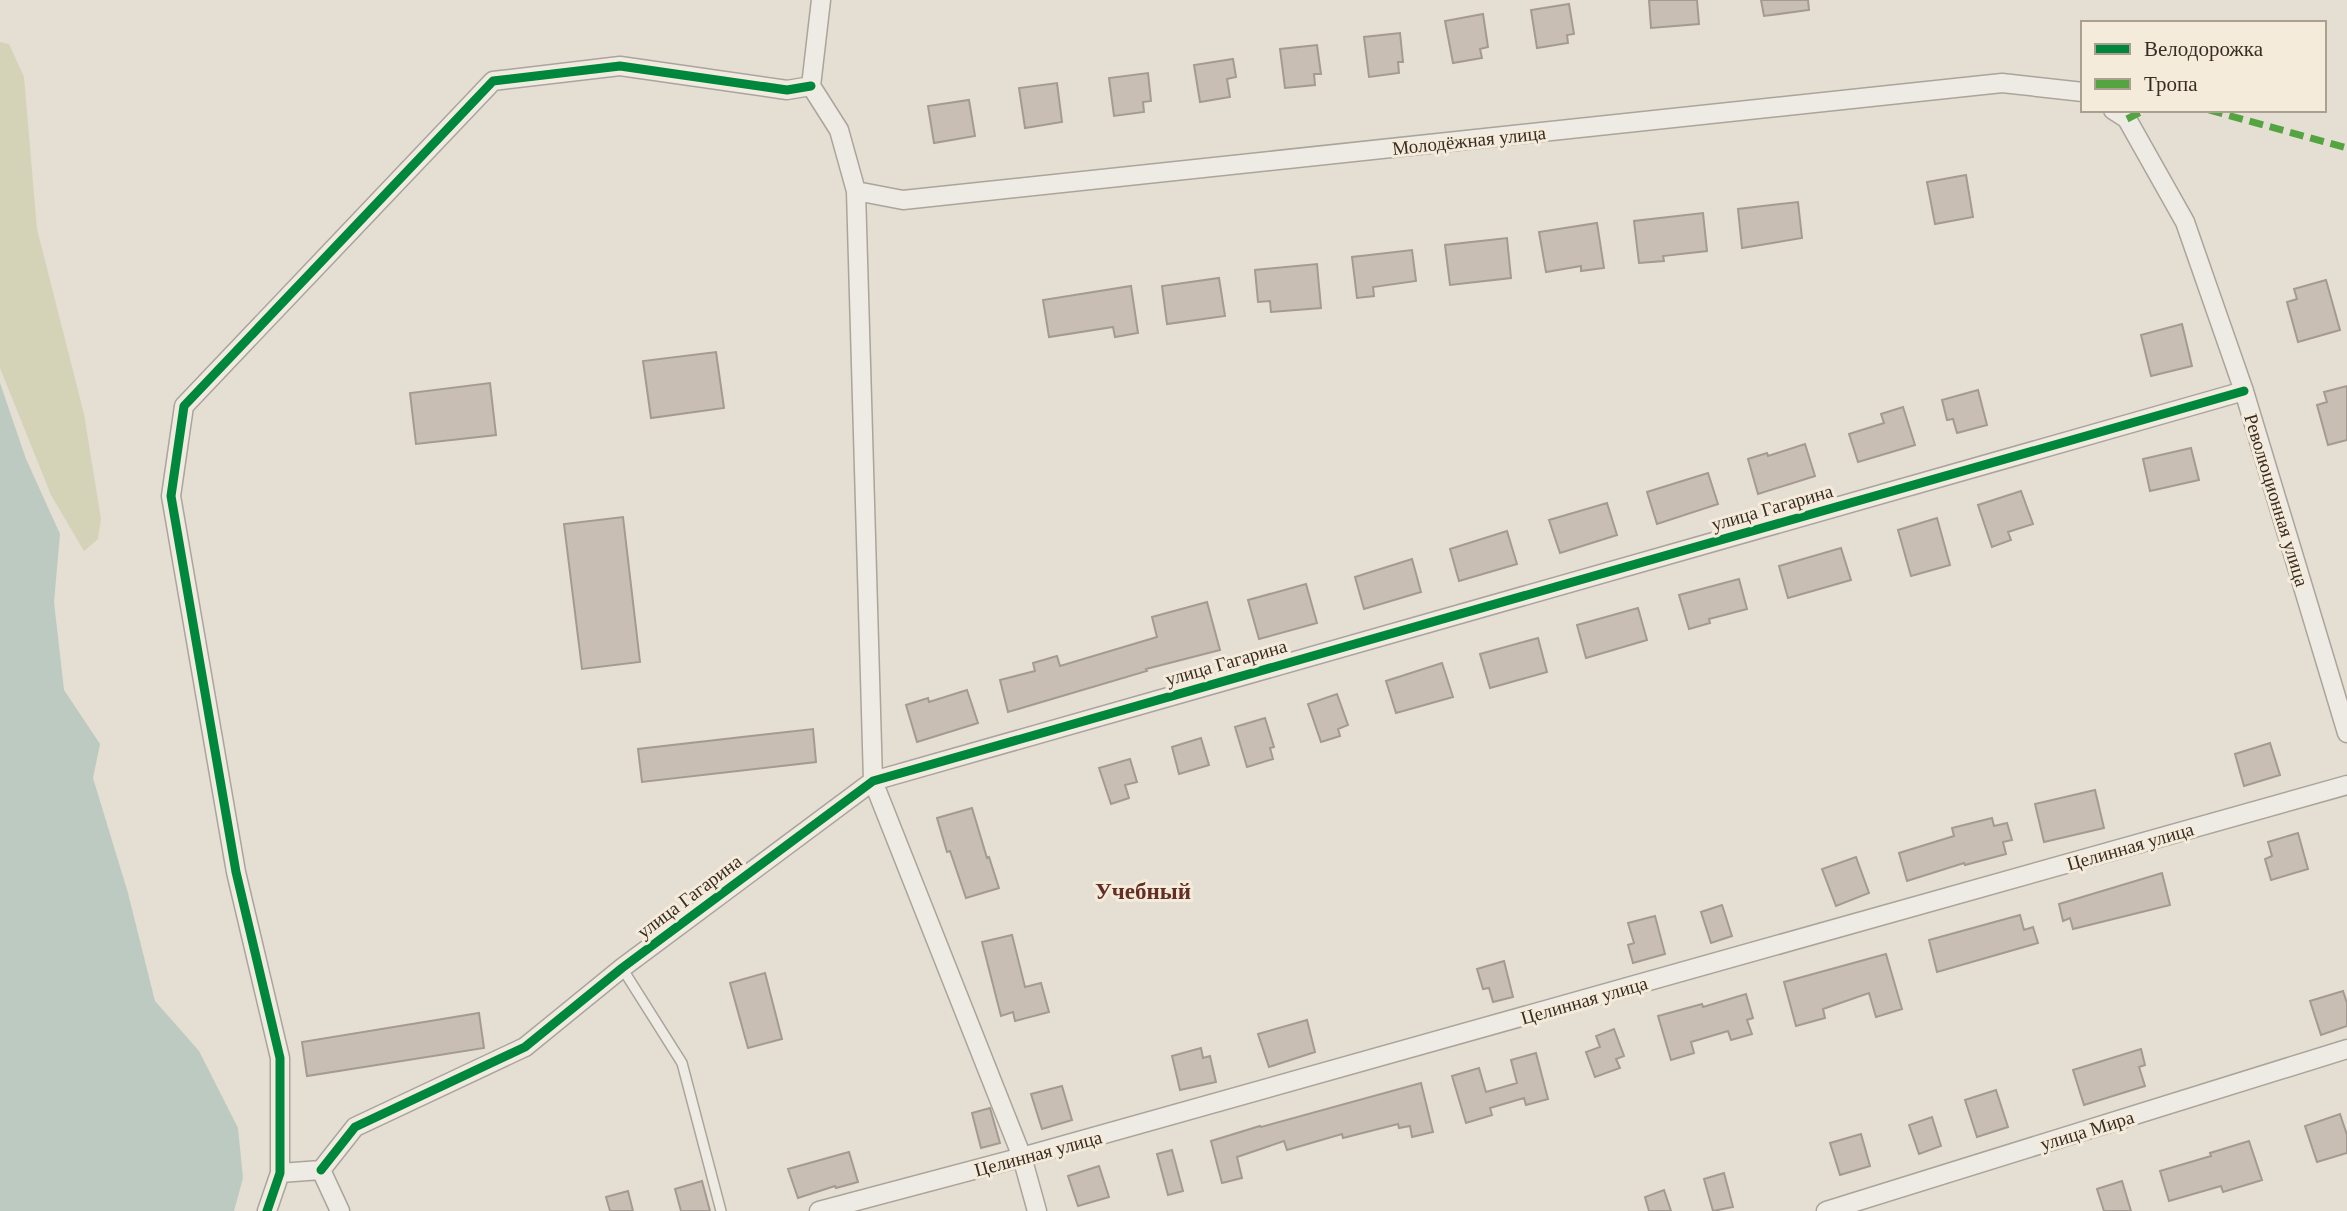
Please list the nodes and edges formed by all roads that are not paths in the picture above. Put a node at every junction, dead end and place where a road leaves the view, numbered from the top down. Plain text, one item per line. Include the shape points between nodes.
1 (821, 0) edge
2 (811, 86) junction
3 (2081, 93) edge
4 (2120, 115) edge
5 (856, 191) junction
6 (2244, 391) junction
7 (2347, 733) edge
8 (873, 781) junction
9 (2347, 785) edge
10 (622, 968) junction
11 (2347, 1049) edge
12 (1022, 1157) junction
13 (321, 1170) junction
14 (280, 1173) junction
15 (267, 1211) edge
16 (340, 1211) edge
17 (721, 1211) edge
18 (820, 1211) edge
19 (1037, 1211) edge
20 (1826, 1211) edge

1 - 2 street
2 - 5 street via 839,130
2 - 14 street via 787,90 620,66 493,81 184,406 170,496 236,872 280,1058
3 - 5 street, Молодёжная улица via 2002,83 903,200
4 - 6 street, Революционная улица via 2185,222
5 - 8 street
6 - 7 street, Революционная улица
6 - 8 street, улица Гагарина
8 - 10 street, улица Гагарина
8 - 12 street
9 - 12 street, Целинная улица
10 - 13 street, улица Гагарина via 525,1047 355,1127
10 - 17 lane via 682,1063
11 - 20 street, улица Мира
12 - 18 street, Целинная улица
12 - 19 street
13 - 14 street
13 - 16 street
14 - 15 street

